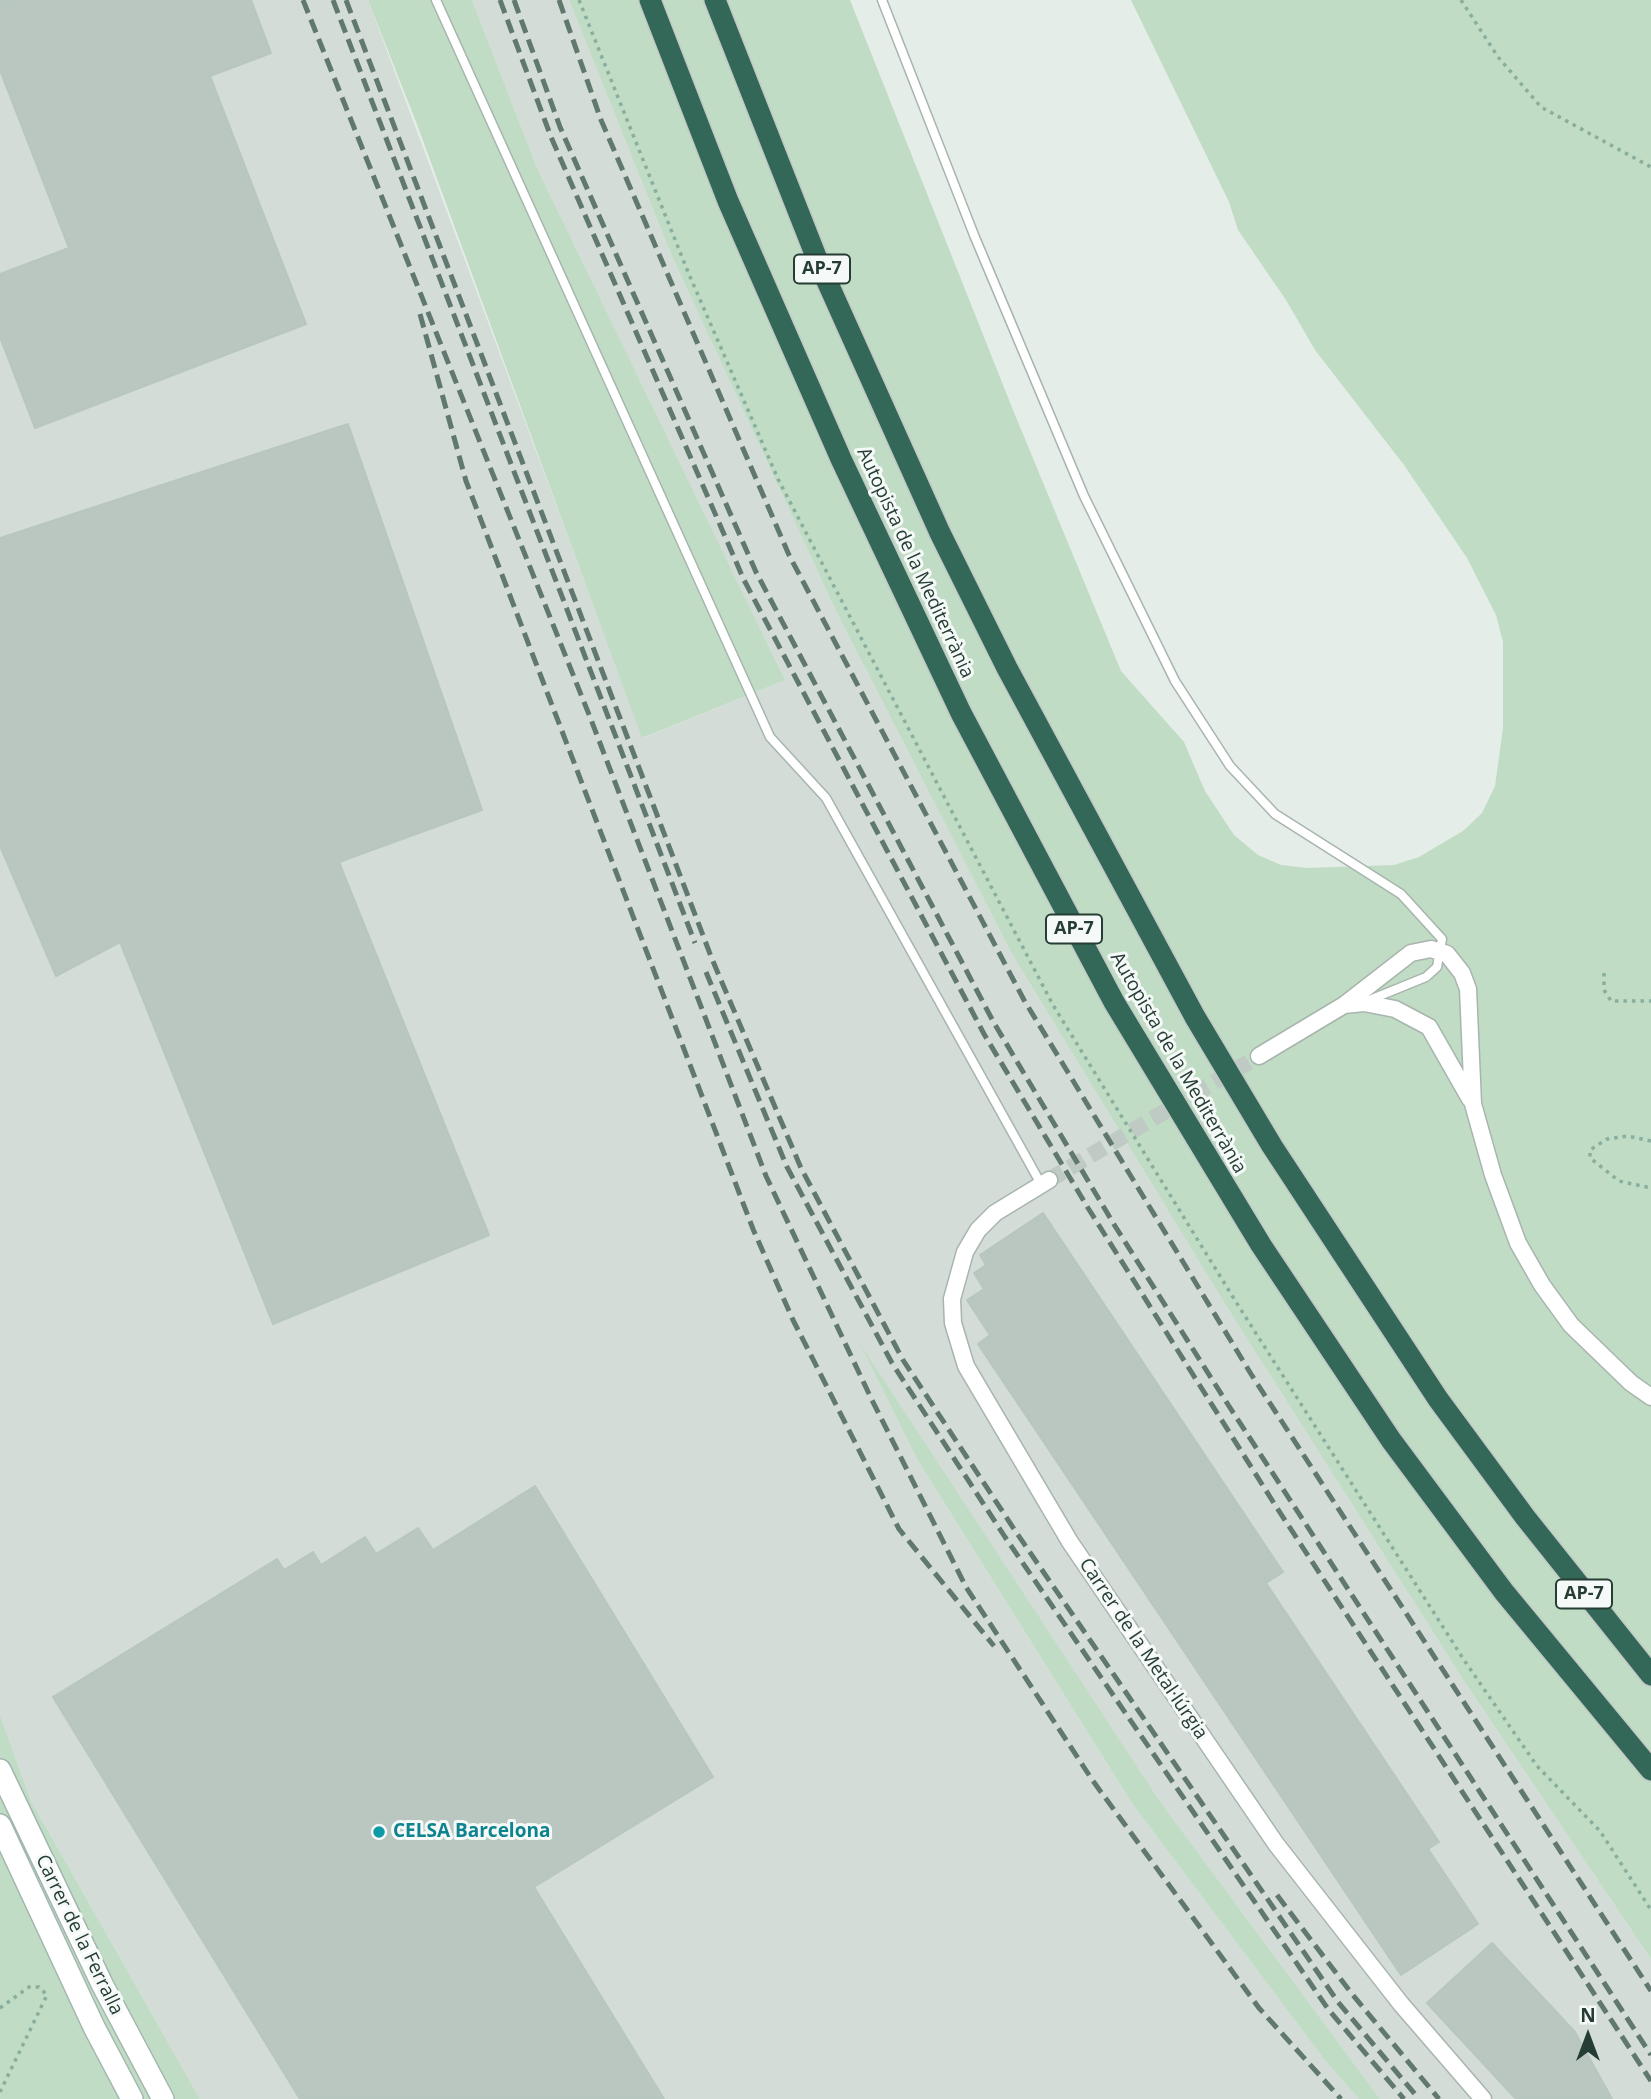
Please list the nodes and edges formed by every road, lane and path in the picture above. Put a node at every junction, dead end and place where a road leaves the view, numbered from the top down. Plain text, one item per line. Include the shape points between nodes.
1 (436, 0) edge
2 (579, 0) edge
3 (650, 0) edge
4 (715, 0) edge
5 (882, 0) edge
6 (1461, 0) edge
7 (1651, 167) edge
8 (1441, 952) junction
9 (1604, 972) dead end
10 (1651, 1001) edge
11 (1364, 1003) junction
12 (1344, 1004) junction
13 (1259, 1056) tunnel mouth
14 (1473, 1104) junction
15 (1651, 1141) edge
16 (1045, 1182) joint
17 (1651, 1188) edge
18 (1651, 1397) edge
19 (1651, 1675) edge
20 (0, 1770) edge
21 (1651, 1770) edge
22 (0, 1825) edge
23 (1651, 1910) edge
24 (1, 2006) edge
25 (0, 2092) edge
26 (132, 2099) edge
27 (163, 2099) edge
28 (1483, 2099) edge

1 - 16 lane via 769,737 826,798
2 - 23 path via 688,272 778,479 1053,1005 1464,1660 1537,1766 1600,1831
3 - 21 highway, Autopista de la Mediterrània / AP-7 via 733,214 846,472 961,713 1114,1002 1254,1234 1391,1440 1512,1602
4 - 19 highway, Autopista de la Mediterrània / AP-7 via 817,259 934,521 1007,668 1195,1017 1302,1193 1438,1398
5 - 8 lane via 1078,484 1175,681 1230,766 1275,814 1401,894 1442,939
6 - 7 path via 1498,57 1541,107
8 - 11 lane via 1437,967 1426,977
8 - 12 street via 1421,949 1411,953
8 - 14 street via 1456,964 1468,989
9 - 10 path via 1604,990 1611,1001
11 - 12 street
11 - 14 street via 1395,1009 1429,1027
12 - 13 street
14 - 18 street via 1518,1243 1542,1285 1571,1325
15 - 17 path via 1627,1136 1607,1139 1590,1150 1590,1158 1619,1181
16 - 28 street, Carrer de la Metal·lúrgia via 995,1213 965,1252 953,1299 953,1323 966,1366 1070,1542 1276,1844 1401,2004
20 - 27 street, Carrer de la Ferralla via 102,1984
22 - 26 street, Carrer de la Ferralla
24 - 25 path via 29,1987 39,1987 47,1995

